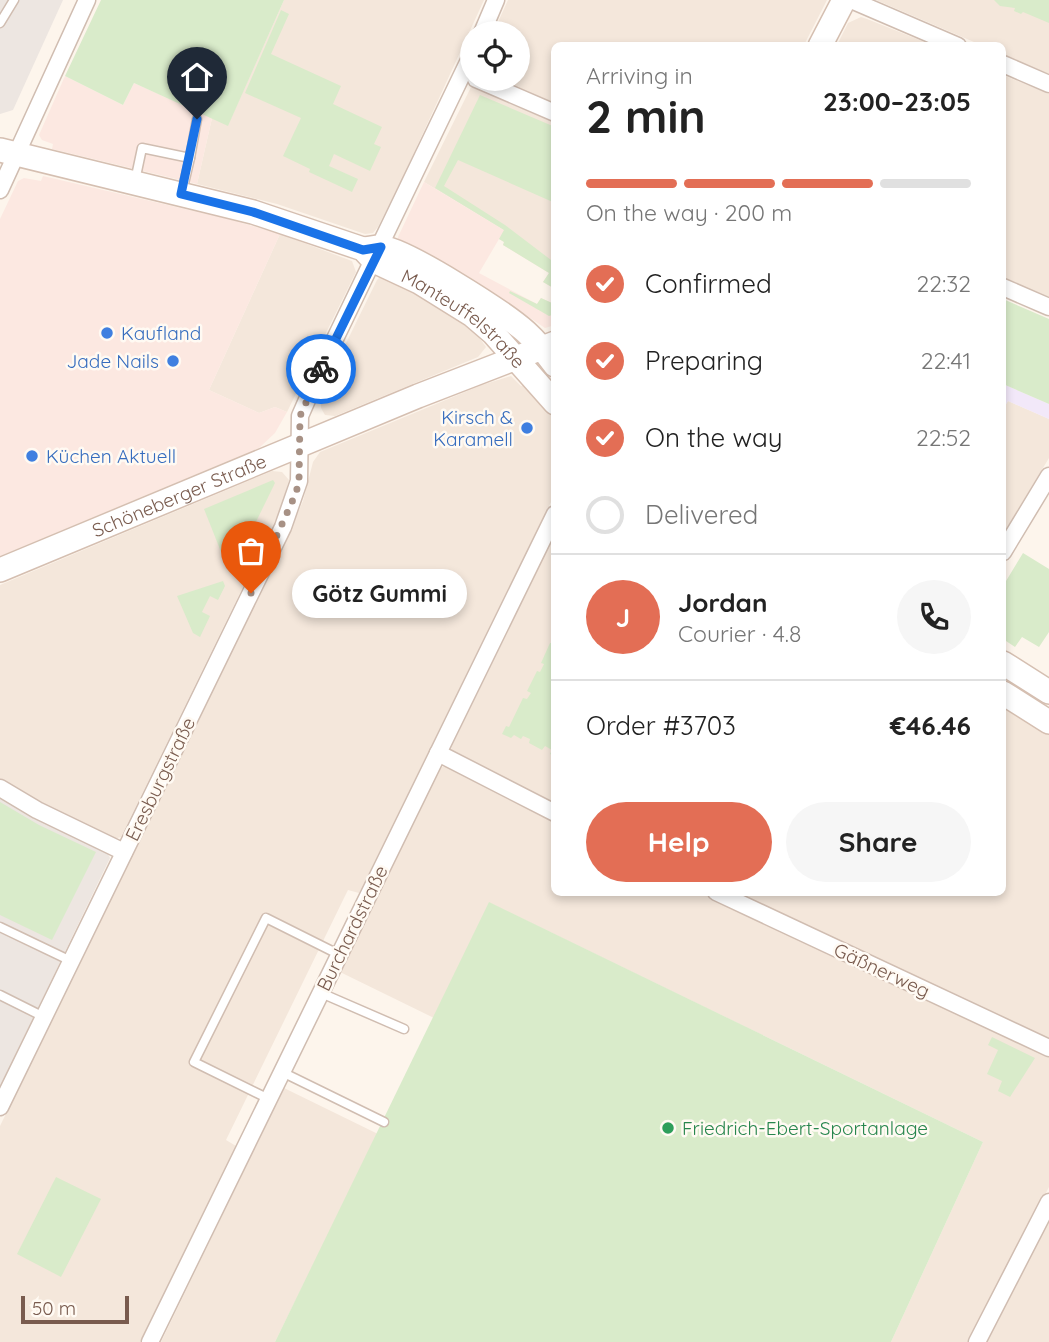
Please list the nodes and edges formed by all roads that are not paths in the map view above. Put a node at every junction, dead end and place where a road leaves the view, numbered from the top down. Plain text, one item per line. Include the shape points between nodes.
1 (14, 0) edge
2 (87, 0) edge
3 (496, 0) edge
4 (844, 0) edge
5 (851, 0) edge
6 (487, 21) edge
7 (0, 23) edge
8 (822, 42) edge
9 (949, 42) edge
10 (1006, 65) edge
11 (1049, 84) edge
12 (463, 91) edge
13 (505, 91) edge
14 (551, 111) edge
15 (197, 119) dead end
16 (8, 153) edge
17 (190, 158) junction
18 (134, 184) junction
19 (0, 190) edge
20 (181, 194) junction
21 (373, 253) junction
22 (1006, 288) edge
23 (1049, 307) edge
24 (550, 352) edge
25 (516, 358) junction
26 (551, 398) edge
27 (300, 445) junction
28 (1049, 476) edge
29 (551, 522) edge
30 (1006, 547) edge
31 (0, 570) edge
32 (1006, 665) edge
33 (1049, 692) edge
34 (1006, 695) edge
35 (1049, 722) edge
36 (438, 753) junction
37 (0, 788) edge
38 (551, 811) edge
39 (124, 852) junction
40 (725, 896) edge
41 (0, 927) edge
42 (340, 955) junction
43 (71, 961) junction
44 (321, 993) junction
45 (0, 995) edge
46 (44, 1017) junction
47 (404, 1029) dead end
48 (1049, 1048) edge
49 (282, 1072) junction
50 (269, 1099) junction
51 (1, 1104) edge
52 (384, 1122) dead end
53 (1049, 1202) edge
54 (150, 1342) edge
55 (977, 1342) edge

1 - 7 lane
2 - 16 street
3 - 6 street
4 - 8 main road
5 - 9 street
10 - 11 street
12 - 21 street, Eresburgstraße
13 - 14 street
15 - 17 lane
16 - 18 main road, Manteuffelstraße
16 - 19 street
17 - 18 lane via 142,148
17 - 20 lane
18 - 20 main road, Manteuffelstraße
20 - 21 main road, Manteuffelstraße via 253,212
21 - 24 main road, Manteuffelstraße via 425,267 493,307
21 - 25 main road, Manteuffelstraße via 457,304
21 - 27 street, Eresburgstraße via 300,416
22 - 23 street
24 - 25 main road, Schöneberger Straße
25 - 26 main road, Manteuffelstraße
25 - 27 main road, Schöneberger Straße
27 - 31 main road, Schöneberger Straße
27 - 39 street, Eresburgstraße via 299,481 291,509
28 - 30 street
29 - 36 street, Burchardstraße
32 - 33 main road
34 - 35 main road
36 - 38 street
36 - 42 street, Burchardstraße
37 - 39 street
39 - 43 street, Eresburgstraße
40 - 48 street, Gäßnerweg
41 - 43 lane
42 - 44 street, Burchardstraße
42 - 50 lane via 266,918 194,1062
43 - 46 street, Eresburgstraße
44 - 47 lane
44 - 49 street, Burchardstraße
45 - 46 lane
46 - 51 street, Eresburgstraße
49 - 50 street, Burchardstraße
49 - 52 lane
50 - 54 street, Burchardstraße
53 - 55 street

